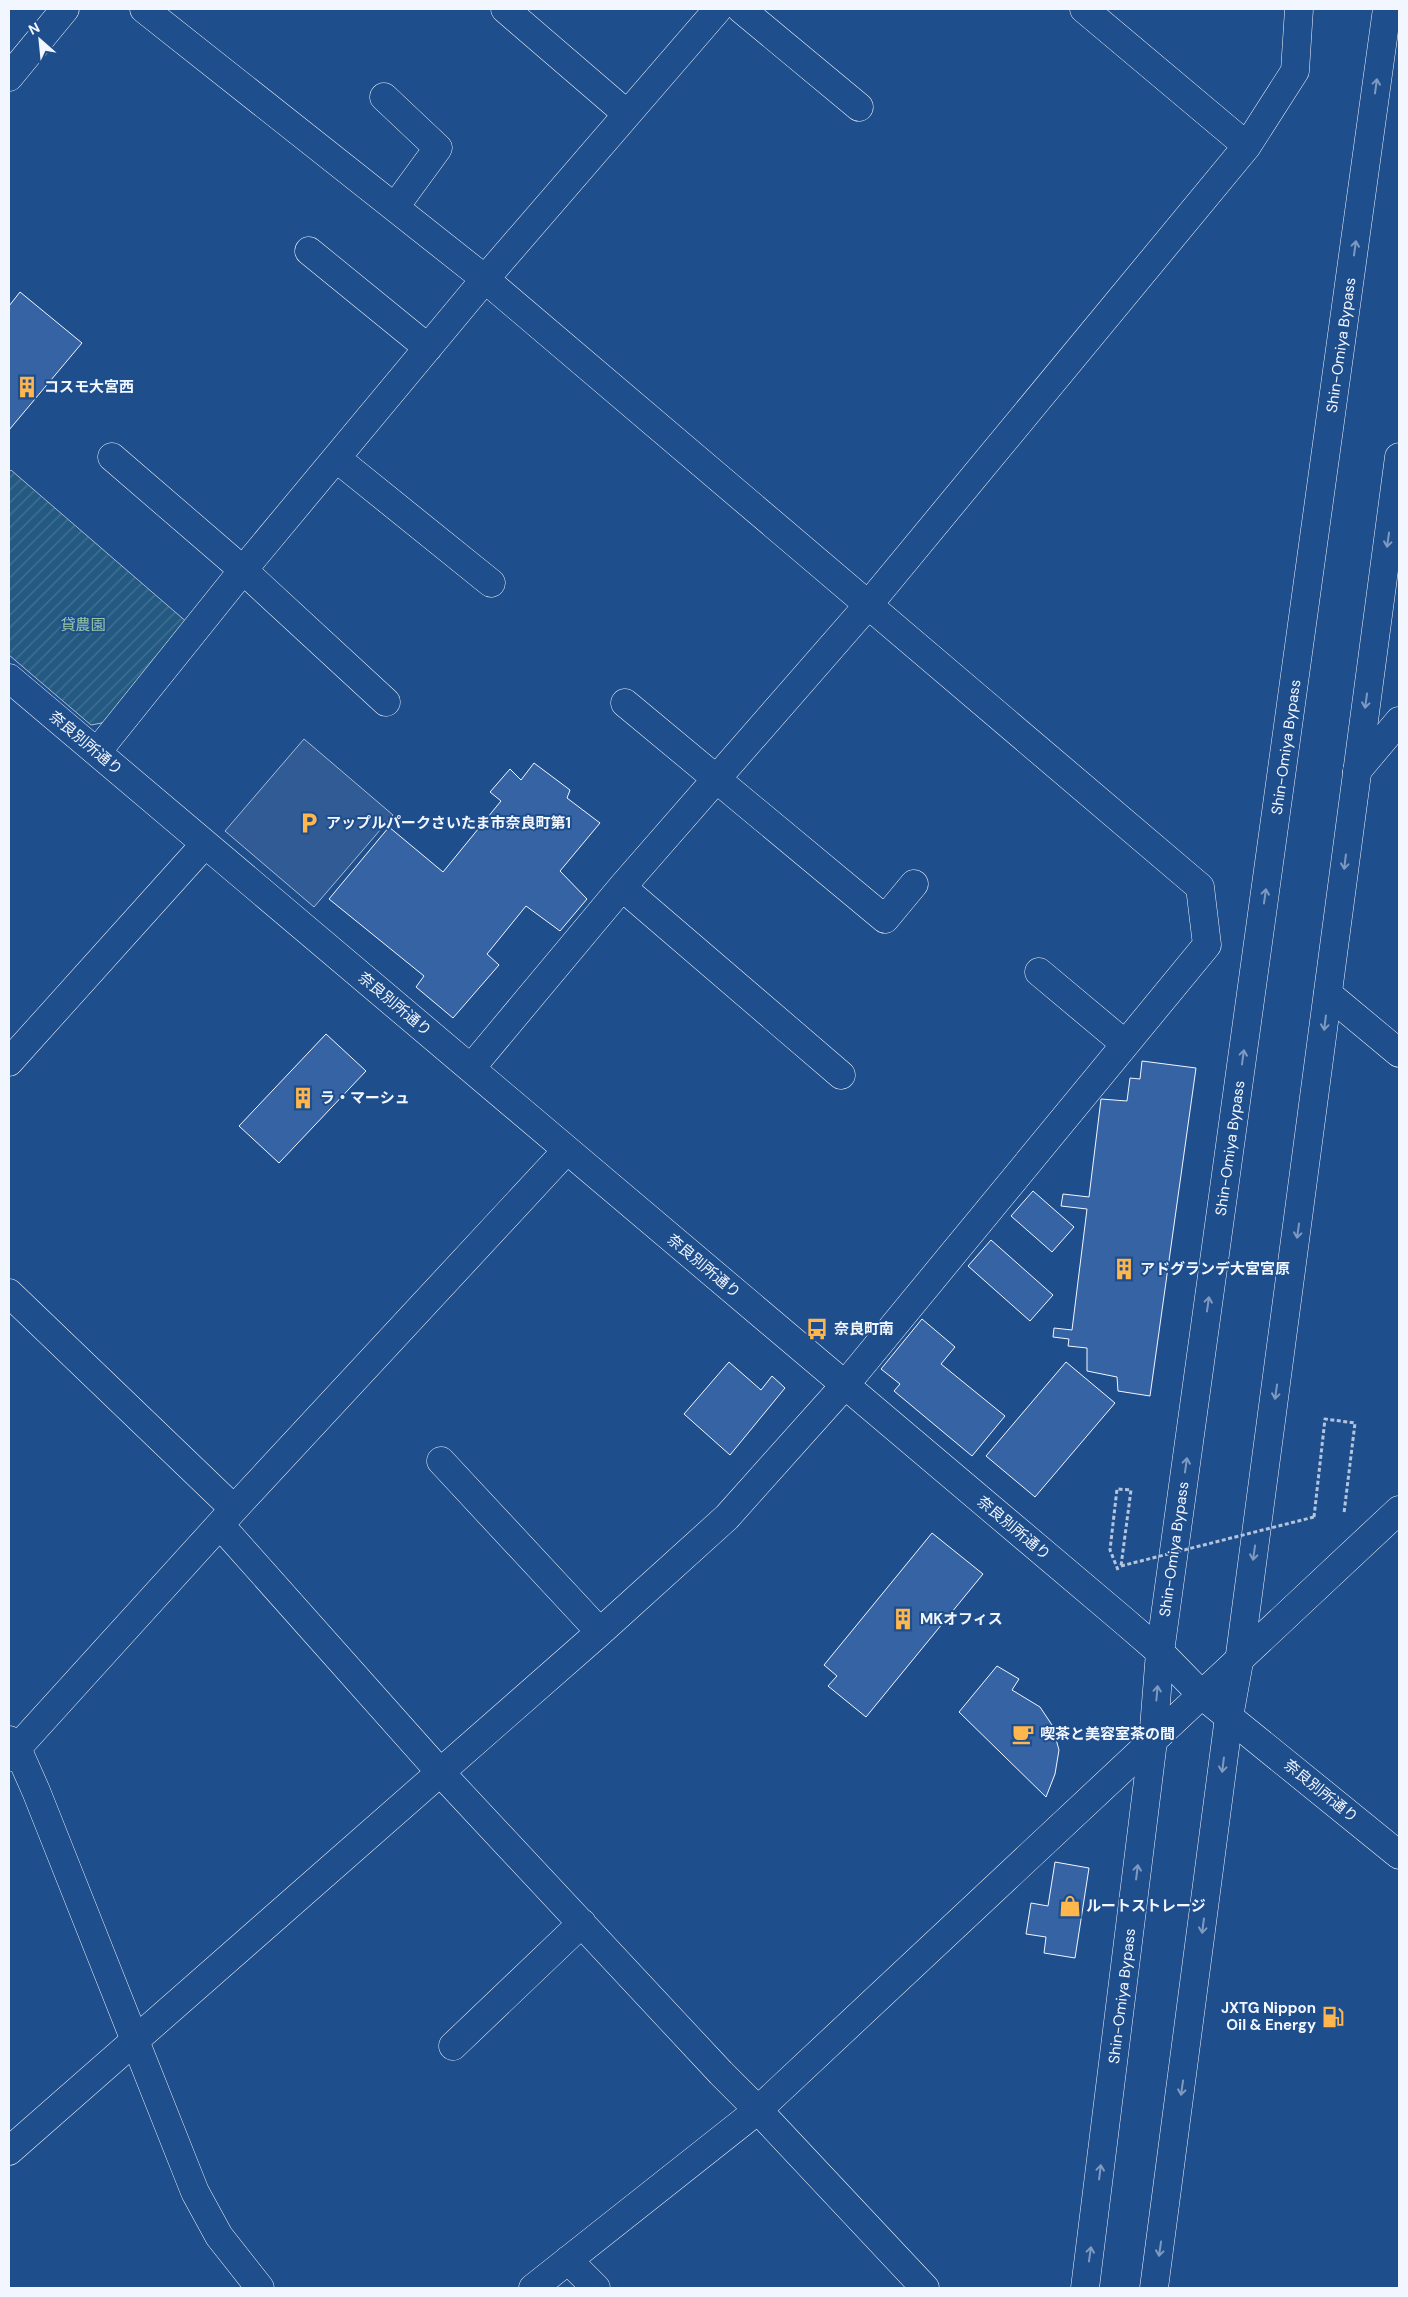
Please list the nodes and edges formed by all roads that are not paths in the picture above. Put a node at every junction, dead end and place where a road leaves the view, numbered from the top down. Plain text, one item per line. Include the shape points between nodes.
1 (66, 9) edge
2 (144, 9) edge
3 (505, 9) edge
4 (718, 9) edge
5 (741, 9) edge
6 (1084, 9) edge
7 (1299, 9) edge
8 (1387, 9) edge
9 (9, 77) edge
10 (384, 97) dead end
11 (859, 107) dead end
12 (627, 114) junction
13 (1247, 146) junction
14 (395, 207) junction
15 (309, 251) dead end
16 (485, 279) junction
17 (428, 348) junction
18 (112, 457) dead end
19 (1399, 457) edge
20 (336, 458) junction
21 (243, 570) junction
22 (491, 583) dead end
23 (869, 604) junction
24 (9, 678) edge
25 (386, 702) dead end
26 (625, 703) dead end
27 (1399, 722) edge
28 (97, 752) junction
29 (1357, 771) junction
30 (716, 779) junction
31 (205, 844) junction
32 (914, 884) dead end
33 (622, 887) junction
34 (1038, 972) dead end
35 (1328, 994) junction
36 (1125, 1044) junction
37 (1399, 1053) edge
38 (9, 1062) edge
39 (471, 1068) junction
40 (841, 1075) dead end
41 (567, 1150) junction
42 (9, 1292) edge
43 (846, 1385) junction
44 (441, 1462) dead end
45 (1399, 1510) edge
46 (228, 1517) junction
47 (600, 1632) junction
48 (1160, 1652) junction
49 (1239, 1662) junction
50 (1203, 1696) junction
51 (1229, 1717) junction
52 (1153, 1741) junction
53 (12, 1748) edge
54 (440, 1772) junction
55 (1399, 1855) edge
56 (582, 1923) junction
57 (134, 2041) junction
58 (454, 2046) dead end
59 (758, 2110) junction
60 (9, 2151) edge
61 (568, 2260) junction
62 (260, 2288) edge
63 (533, 2288) edge
64 (596, 2288) edge
65 (925, 2288) edge
66 (1085, 2288) edge
67 (1154, 2288) edge

1 - 9 main road
2 - 14 main road
3 - 12 main road
4 - 12 main road
5 - 11 main road
6 - 13 main road
7 - 13 main road via 1295,71
48 -> 8 main road, Shin-Omiya Bypass
10 - 14 main road via 438,148
12 - 16 main road
13 - 23 main road
14 - 16 main road
15 - 17 main road
16 - 17 main road
16 - 23 main road
17 - 20 main road
18 - 21 main road
19 -> 29 main road
20 - 21 main road
20 - 22 main road
21 - 25 main road
21 - 28 main road
23 - 30 main road
23 - 36 main road via 1200,887 1207,945
24 - 28 main road, 奈良別所通り
26 - 30 main road
27 - 29 main road
28 - 31 main road, 奈良別所通り
29 -> 35 main road
30 - 32 main road via 884,919
30 - 33 main road
31 - 38 main road
31 - 39 main road, 奈良別所通り
33 - 39 main road
33 - 40 main road
34 - 36 main road
35 - 37 main road
35 -> 49 main road
36 - 43 main road
39 - 41 main road, 奈良別所通り
41 - 43 main road, 奈良別所通り
41 - 46 main road
42 - 46 main road
43 - 47 main road via 727,1517
43 - 48 main road, 奈良別所通り
44 - 47 main road
45 - 49 main road
46 - 53 main road
46 - 54 main road
47 - 54 main road
48 - 50 main road, 奈良別所通り
52 -> 48 main road, Shin-Omiya Bypass
49 - 50 main road
49 - 51 main road
50 - 51 main road, 奈良別所通り
50 - 52 main road
51 - 55 main road, 奈良別所通り
51 -> 67 main road
52 - 59 main road
66 -> 52 main road, Shin-Omiya Bypass
53 - 57 main road via 36,1791
54 - 56 main road
54 - 57 main road
56 - 58 main road
56 - 59 main road
57 - 60 main road
57 - 62 main road via 195,2192 219,2236
59 - 61 main road
59 - 65 main road
61 - 63 main road
61 - 64 main road

